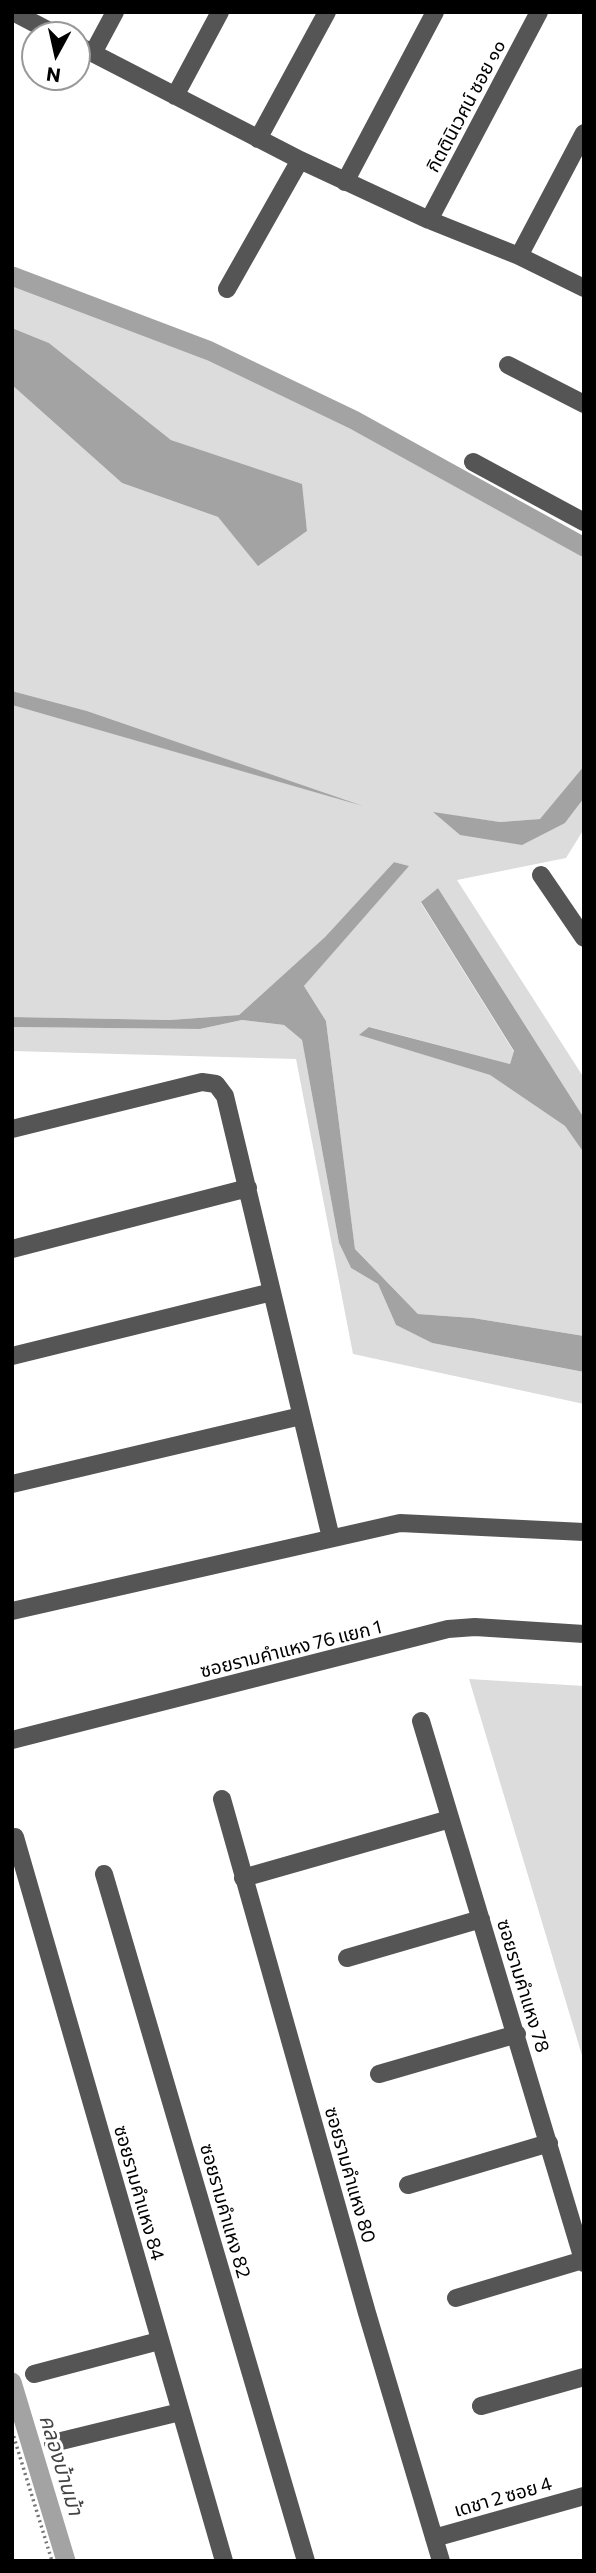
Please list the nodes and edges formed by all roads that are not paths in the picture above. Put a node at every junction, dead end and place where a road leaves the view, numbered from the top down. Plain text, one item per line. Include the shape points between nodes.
1 (13, 12) edge
2 (115, 12) edge
3 (220, 12) edge
4 (327, 12) edge
5 (435, 12) edge
6 (540, 12) edge
7 (30, 21) edge
8 (91, 42) edge
9 (91, 52) edge
10 (175, 96) junction
11 (584, 133) edge
12 (258, 139) junction
13 (300, 160) junction
14 (345, 182) junction
15 (429, 220) junction
16 (519, 256) junction
17 (584, 288) edge
18 (227, 289) dead end
19 (508, 365) dead end
20 (584, 404) edge
21 (472, 462) dead end
22 (584, 522) edge
23 (541, 875) dead end
24 (584, 938) edge
25 (12, 1129) edge
26 (248, 1188) junction
27 (12, 1249) edge
28 (272, 1292) junction
29 (12, 1356) edge
30 (301, 1416) junction
31 (12, 1484) edge
32 (584, 1532) edge
33 (331, 1538) junction
34 (12, 1611) edge
35 (584, 1634) edge
36 (421, 1721) dead end
37 (12, 1740) edge
38 (222, 1799) dead end
39 (450, 1819) junction
40 (15, 1837) dead end
41 (104, 1874) dead end
42 (243, 1878) junction
43 (481, 1919) junction
44 (347, 1958) dead end
45 (517, 2034) junction
46 (379, 2074) dead end
47 (549, 2143) junction
48 (408, 2185) dead end
49 (583, 2262) edge
50 (456, 2298) dead end
51 (159, 2341) junction
52 (34, 2374) dead end
53 (584, 2377) edge
54 (481, 2406) dead end
55 (180, 2412) junction
56 (53, 2443) dead end
57 (584, 2496) edge
58 (434, 2538) junction
59 (224, 2561) edge
60 (306, 2561) edge
61 (441, 2561) edge

1 - 7 street
2 - 8 street
3 - 10 street
4 - 12 street
5 - 14 street
6 - 15 street, กิตตินิเวศน์ ซอย ๑๐
9 - 10 street
10 - 12 street
11 - 16 street
12 - 13 street
13 - 14 street
13 - 18 street
14 - 15 street
15 - 16 street
16 - 17 street
19 - 20 street
21 - 22 street
23 - 24 street
25 - 26 street via 202,1082 216,1084 229,1107
26 - 27 street
26 - 28 street
28 - 29 street
28 - 30 street
30 - 31 street
30 - 33 street
32 - 33 street via 400,1522
33 - 34 street
35 - 37 street, ซอยรามคำแหง 76 แยก 1 via 448,1629
36 - 39 street, ซอยรามคำแหง 78
38 - 42 street, ซอยรามคำแหง 80
39 - 42 street
39 - 43 street, ซอยรามคำแหง 78
40 - 51 street, ซอยรามคำแหง 84
41 - 60 street, ซอยรามคำแหง 82
42 - 58 street, ซอยรามคำแหง 80
43 - 44 street
43 - 45 street, ซอยรามคำแหง 78
45 - 46 street
45 - 47 street, ซอยรามคำแหง 78
47 - 48 street
47 - 49 street, ซอยรามคำแหง 78
49 - 50 street
51 - 52 street
51 - 55 street, ซอยรามคำแหง 84
53 - 54 street
55 - 56 street
55 - 59 street, ซอยรามคำแหง 84
57 - 58 street, เดชา 2 ซอย 4
58 - 61 street, ซอยรามคำแหง 80

